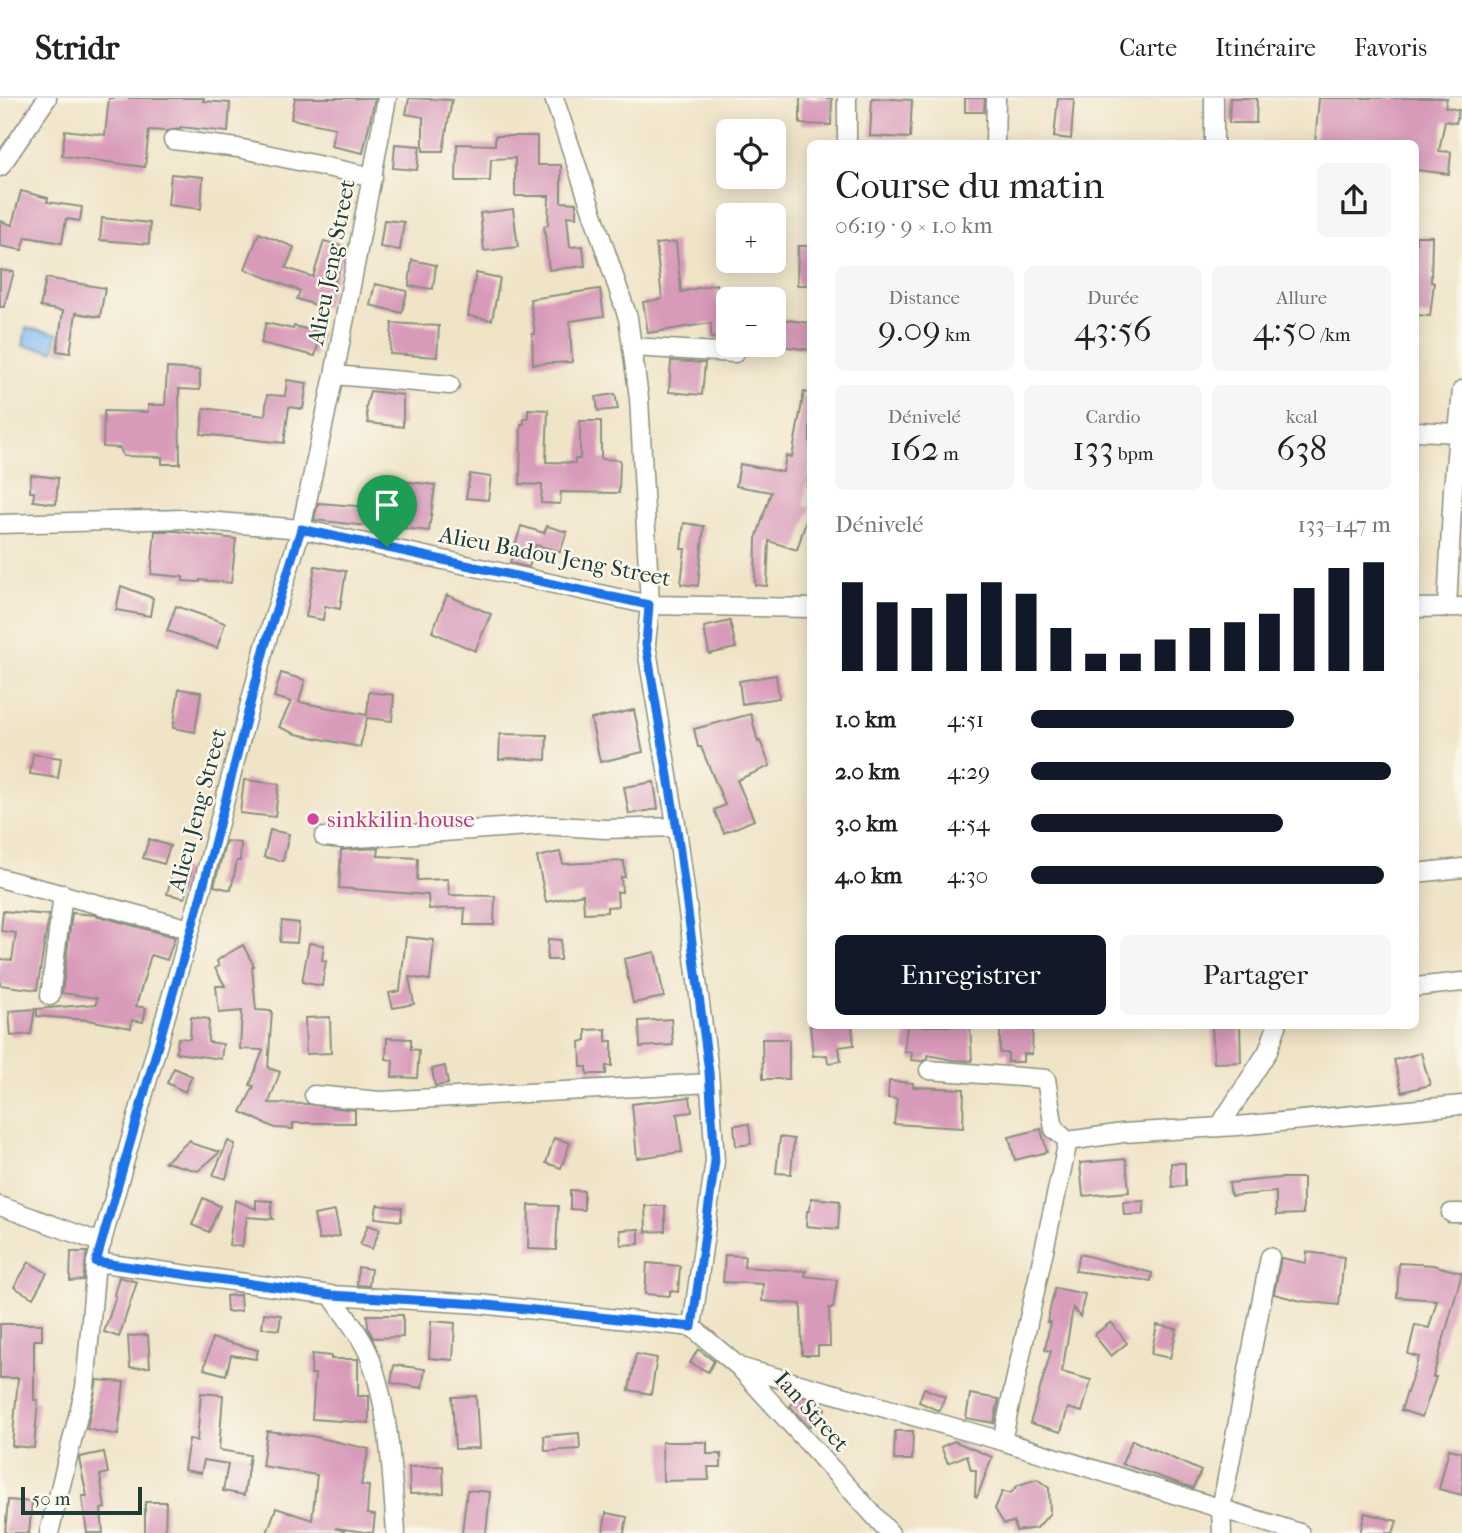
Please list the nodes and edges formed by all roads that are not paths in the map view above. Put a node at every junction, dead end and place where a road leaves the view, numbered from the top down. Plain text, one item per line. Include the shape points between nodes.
1 (47, 98) edge
2 (387, 98) edge
3 (554, 98) edge
4 (847, 98) edge
5 (996, 98) edge
6 (1214, 98) edge
7 (173, 140) dead end
8 (847, 140) edge
9 (995, 140) edge
10 (1214, 140) edge
11 (0, 167) edge
12 (373, 177) junction
13 (632, 347) junction
14 (716, 352) edge
15 (334, 375) junction
16 (450, 385) dead end
17 (1462, 390) edge
18 (1419, 431) edge
19 (1457, 433) junction
20 (0, 524) edge
21 (301, 529) junction
22 (649, 605) junction
23 (807, 608) edge
24 (1419, 608) edge
25 (1455, 608) edge
26 (676, 827) junction
27 (324, 838) dead end
28 (1462, 868) edge
29 (1419, 873) edge
30 (0, 878) edge
31 (63, 894) junction
32 (190, 929) junction
33 (1462, 982) edge
34 (1419, 987) edge
35 (50, 996) dead end
36 (1276, 1029) edge
37 (929, 1070) dead end
38 (710, 1083) junction
39 (314, 1096) dead end
40 (1462, 1105) edge
41 (1219, 1127) junction
42 (1068, 1141) junction
43 (0, 1206) edge
44 (102, 1243) junction
45 (1270, 1257) dead end
46 (96, 1262) junction
47 (331, 1295) junction
48 (692, 1327) junction
49 (739, 1367) junction
50 (1002, 1441) junction
51 (1221, 1509) junction
52 (49, 1533) edge
53 (396, 1533) edge
54 (890, 1533) edge
55 (1222, 1533) edge
56 (1300, 1533) edge

1 - 11 street
2 - 12 street, Alieu Jeng Street
3 - 13 street via 628,318
4 - 8 street
5 - 9 street
6 - 10 street
7 - 12 street via 238,148
12 - 15 street, Alieu Jeng Street
13 - 14 street
13 - 22 street via 639,397
15 - 16 street
15 - 21 street, Alieu Jeng Street
17 - 19 street
18 - 19 street
19 - 25 street
20 - 21 street, Alieu Badou Jeng Street via 183,519
21 - 22 street, Alieu Badou Jeng Street
21 - 32 street, Alieu Jeng Street
22 - 23 street, Alieu Badou Jeng Street
22 - 26 street via 646,644
24 - 25 street
26 - 27 street via 543,825
26 - 38 street
28 - 29 street
30 - 31 street
31 - 32 street
31 - 35 street
32 - 44 street, Alieu Jeng Street
33 - 34 street
36 - 41 street via 1268,1051
37 - 42 street via 1046,1079 1054,1129
38 - 39 street via 380,1101
38 - 48 street via 715,1161
40 - 41 street
41 - 42 street
42 - 50 street
43 - 44 street
44 - 46 street, Alieu Jeng Street
45 - 51 street
46 - 47 street
46 - 52 street, Alieu Jeng Street via 85,1388
47 - 48 street via 479,1304
47 - 53 street via 368,1353 379,1389
48 - 49 street, Ian Street
49 - 50 street
49 - 54 street, Ian Street
50 - 51 street
51 - 55 street
51 - 56 street

